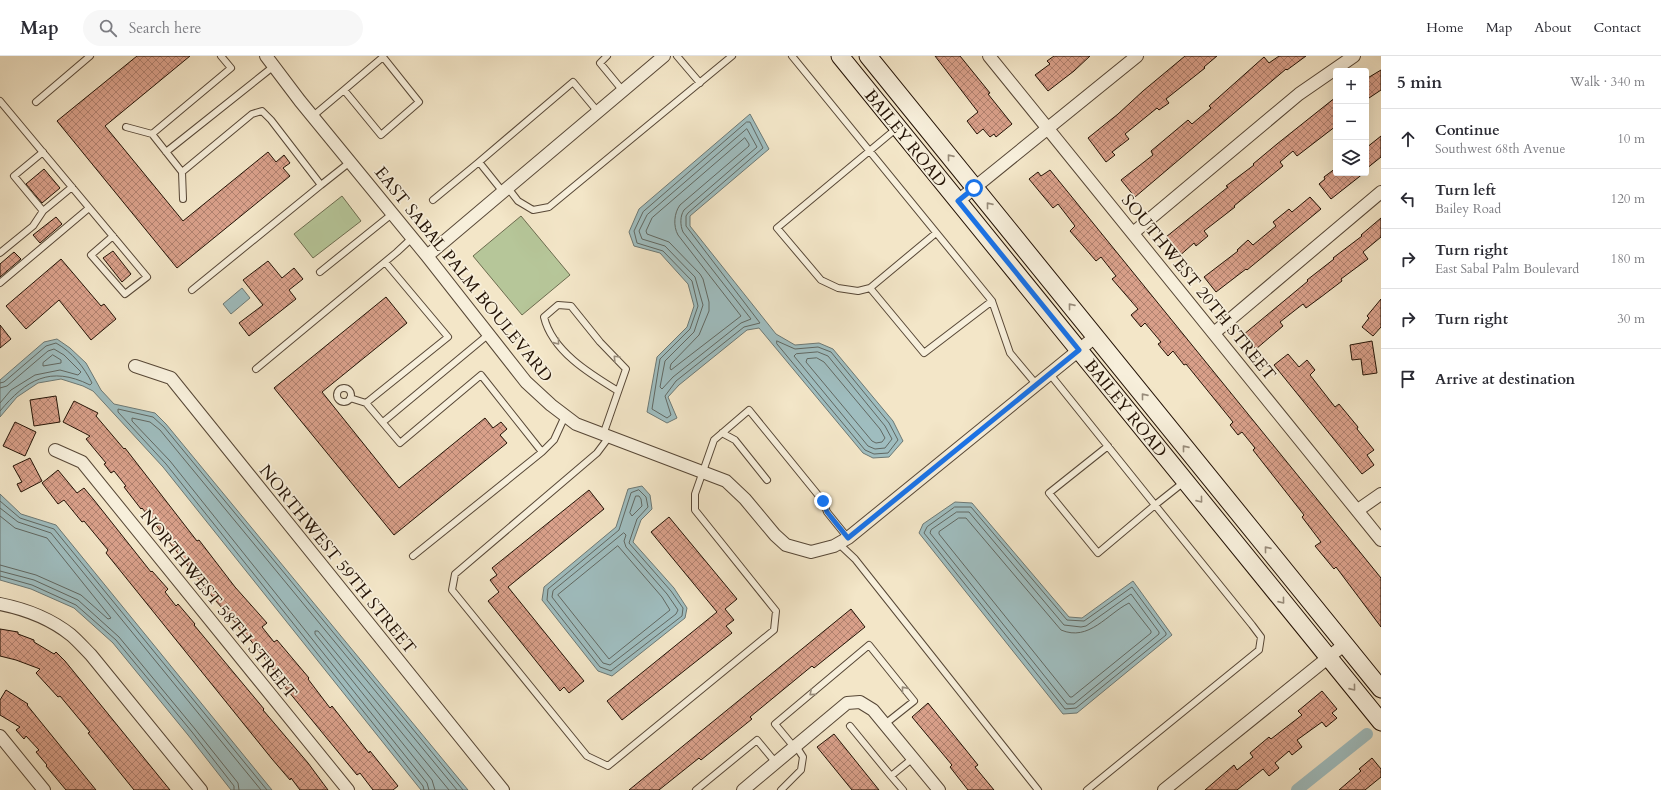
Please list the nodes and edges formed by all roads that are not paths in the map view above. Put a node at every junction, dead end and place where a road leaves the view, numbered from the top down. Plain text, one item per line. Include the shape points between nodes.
1 (90, 56) edge
2 (221, 56) edge
3 (266, 56) edge
4 (383, 56) edge
5 (607, 56) edge
6 (664, 56) edge
7 (677, 56) edge
8 (732, 56) edge
9 (792, 56) edge
10 (840, 56) edge
11 (868, 56) edge
12 (989, 56) edge
13 (1137, 56) edge
14 (1354, 56) edge
15 (274, 66) junction
16 (700, 83) junction
17 (344, 90) junction
18 (623, 91) junction
19 (0, 100) edge
20 (36, 102) dead end
21 (598, 112) junction
22 (312, 116) junction
23 (126, 127) dead end
24 (898, 127) junction
25 (1048, 128) junction
26 (152, 134) junction
27 (870, 151) junction
28 (43, 152) junction
29 (166, 152) junction
30 (350, 162) junction
31 (479, 162) junction
32 (182, 172) junction
33 (321, 185) junction
34 (72, 187) junction
35 (974, 188) junction
36 (506, 190) junction
37 (1381, 192) edge
38 (183, 199) dead end
39 (433, 200) dead end
40 (958, 201) junction
41 (90, 208) junction
42 (43, 212) junction
43 (392, 214) junction
44 (936, 233) junction
45 (1133, 233) junction
46 (113, 236) junction
47 (412, 238) junction
48 (0, 253) edge
49 (427, 256) junction
50 (385, 262) junction
51 (320, 272) dead end
52 (0, 283) edge
53 (870, 288) junction
54 (192, 290) dead end
55 (992, 301) junction
56 (1214, 332) junction
57 (489, 334) junction
58 (1095, 336) junction
59 (1079, 350) junction
60 (134, 366) dead end
61 (256, 369) dead end
62 (1049, 374) junction
63 (1036, 384) junction
64 (618, 391) junction
65 (350, 398) dead end
66 (366, 403) junction
67 (565, 416) junction
68 (383, 422) junction
69 (722, 433) junction
70 (606, 436) junction
71 (1108, 446) junction
72 (55, 450) dead end
73 (542, 452) junction
74 (703, 472) junction
75 (767, 480) dead end
76 (1185, 481) junction
77 (1381, 494) edge
78 (1155, 505) junction
79 (1358, 510) junction
80 (843, 540) junction
81 (1381, 540) edge
82 (412, 556) dead end
83 (0, 604) edge
84 (1345, 644) junction
85 (1328, 658) junction
86 (1381, 689) edge
87 (1381, 722) edge
88 (885, 724) junction
89 (850, 726) dead end
90 (0, 736) edge
91 (795, 746) junction
92 (913, 758) junction
93 (776, 763) junction
94 (892, 776) junction
95 (44, 790) edge
96 (201, 790) edge
97 (348, 790) edge
98 (503, 790) edge
99 (696, 790) edge
100 (743, 790) edge
101 (781, 790) edge
102 (902, 790) edge
103 (939, 790) edge
104 (1038, 790) edge
105 (1087, 790) edge
106 (1164, 790) edge

1 - 20 lane
2 - 26 lane via 230,68
3 - 15 street, EAST SABAL PALM BOULEVARD
4 - 17 lane
4 - 17 lane via 419,102 381,134
5 - 18 lane via 600,63
6 - 18 street
7 - 16 lane
8 - 16 lane
9 - 27 lane
10 - 24 street, BAILEY ROAD
35 -> 11 street, BAILEY ROAD
12 - 25 street, SOUTHWEST 20TH STREET
13 - 25 street
14 - 45 street via 1299,94
15 - 22 street, EAST SABAL PALM BOULEVARD
15 - 29 lane
16 - 36 lane via 549,207 533,210
17 - 22 lane
18 - 21 street
19 - 28 lane
21 - 31 lane via 573,82
21 - 36 street
22 - 30 street, EAST SABAL PALM BOULEVARD
23 - 26 lane
24 - 27 lane
24 - 40 street, BAILEY ROAD
25 - 35 street
25 - 45 street, SOUTHWEST 20TH STREET
26 - 29 lane
27 - 44 lane
27 - 53 lane via 777,228 821,280 838,288 858,291
28 - 34 lane
28 - 42 lane via 14,176
29 - 32 lane
30 - 33 lane
30 - 43 street, EAST SABAL PALM BOULEVARD
31 - 36 lane
31 - 39 lane
32 - 33 lane via 252,114 262,111
32 - 38 lane
33 - 54 lane
34 - 41 lane
34 - 42 lane
35 - 40 street
58 -> 35 street, BAILEY ROAD
36 - 49 street
37 - 56 street
40 - 59 street, BAILEY ROAD
41 - 46 lane
41 - 52 lane
42 - 48 lane via 32,226
43 - 47 street, EAST SABAL PALM BOULEVARD
43 - 51 lane
44 - 53 lane
44 - 55 lane
45 - 56 street, SOUTHWEST 20TH STREET
46 - 46 lane via 146,277 125,294 91,255
47 - 49 street, EAST SABAL PALM BOULEVARD
47 - 50 lane
49 - 57 street, EAST SABAL PALM BOULEVARD
50 - 61 lane
50 - 66 lane via 448,337
53 - 55 lane via 924,353
55 - 63 lane via 1010,353
56 - 79 street, SOUTHWEST 20TH STREET
57 - 67 street, EAST SABAL PALM BOULEVARD via 526,382
57 - 68 lane
58 - 59 street, EAST SABAL PALM BOULEVARD
84 -> 58 street, BAILEY ROAD
59 - 62 street, EAST SABAL PALM BOULEVARD
59 - 76 street, BAILEY ROAD
60 - 98 street, NORTHWEST 59TH STREET via 171,378
62 - 63 street, EAST SABAL PALM BOULEVARD
62 - 71 lane
63 - 80 street, EAST SABAL PALM BOULEVARD
64 -> 64 lane via 626,369 571,306 558,305 544,317 546,328 585,371
64 - 70 lane
65 - 66 lane
66 - 68 lane
67 - 70 street, EAST SABAL PALM BOULEVARD via 576,424
67 - 73 lane via 554,440
68 - 73 lane via 400,443 481,375
69 - 74 lane via 714,440
69 - 75 lane via 735,440
69 - 80 lane via 749,410 823,501
70 - 74 street, EAST SABAL PALM BOULEVARD
70 - 74 lane via 597,453 455,574 452,590 587,756 608,766 774,630 776,611 696,510 695,494
71 - 78 lane
71 - 78 lane via 1049,494 1098,553
72 - 97 street, NORTHWEST 58TH STREET via 82,462
73 - 82 lane
74 - 80 street, EAST SABAL PALM BOULEVARD via 726,481 786,545 811,552
76 - 78 lane
76 -> 85 street, BAILEY ROAD
77 - 79 street
78 - 105 lane via 1252,625 1260,637 1259,650
79 - 81 street, SOUTHWEST 20TH STREET
80 - 104 lane via 855,559
83 - 96 street via 19,608 48,620 72,636
84 - 85 street
84 - 86 street, BAILEY ROAD
85 -> 87 street, BAILEY ROAD
85 - 106 street
88 - 91 street via 873,710 860,702 847,704
88 -> 91 lane via 914,701 869,645 775,724
88 - 92 street
89 - 94 lane
90 - 95 street
91 - 93 street
91 - 101 lane via 803,757 802,770
92 - 94 lane
92 - 103 street
93 - 99 lane via 757,740
93 - 100 street
94 - 102 lane

